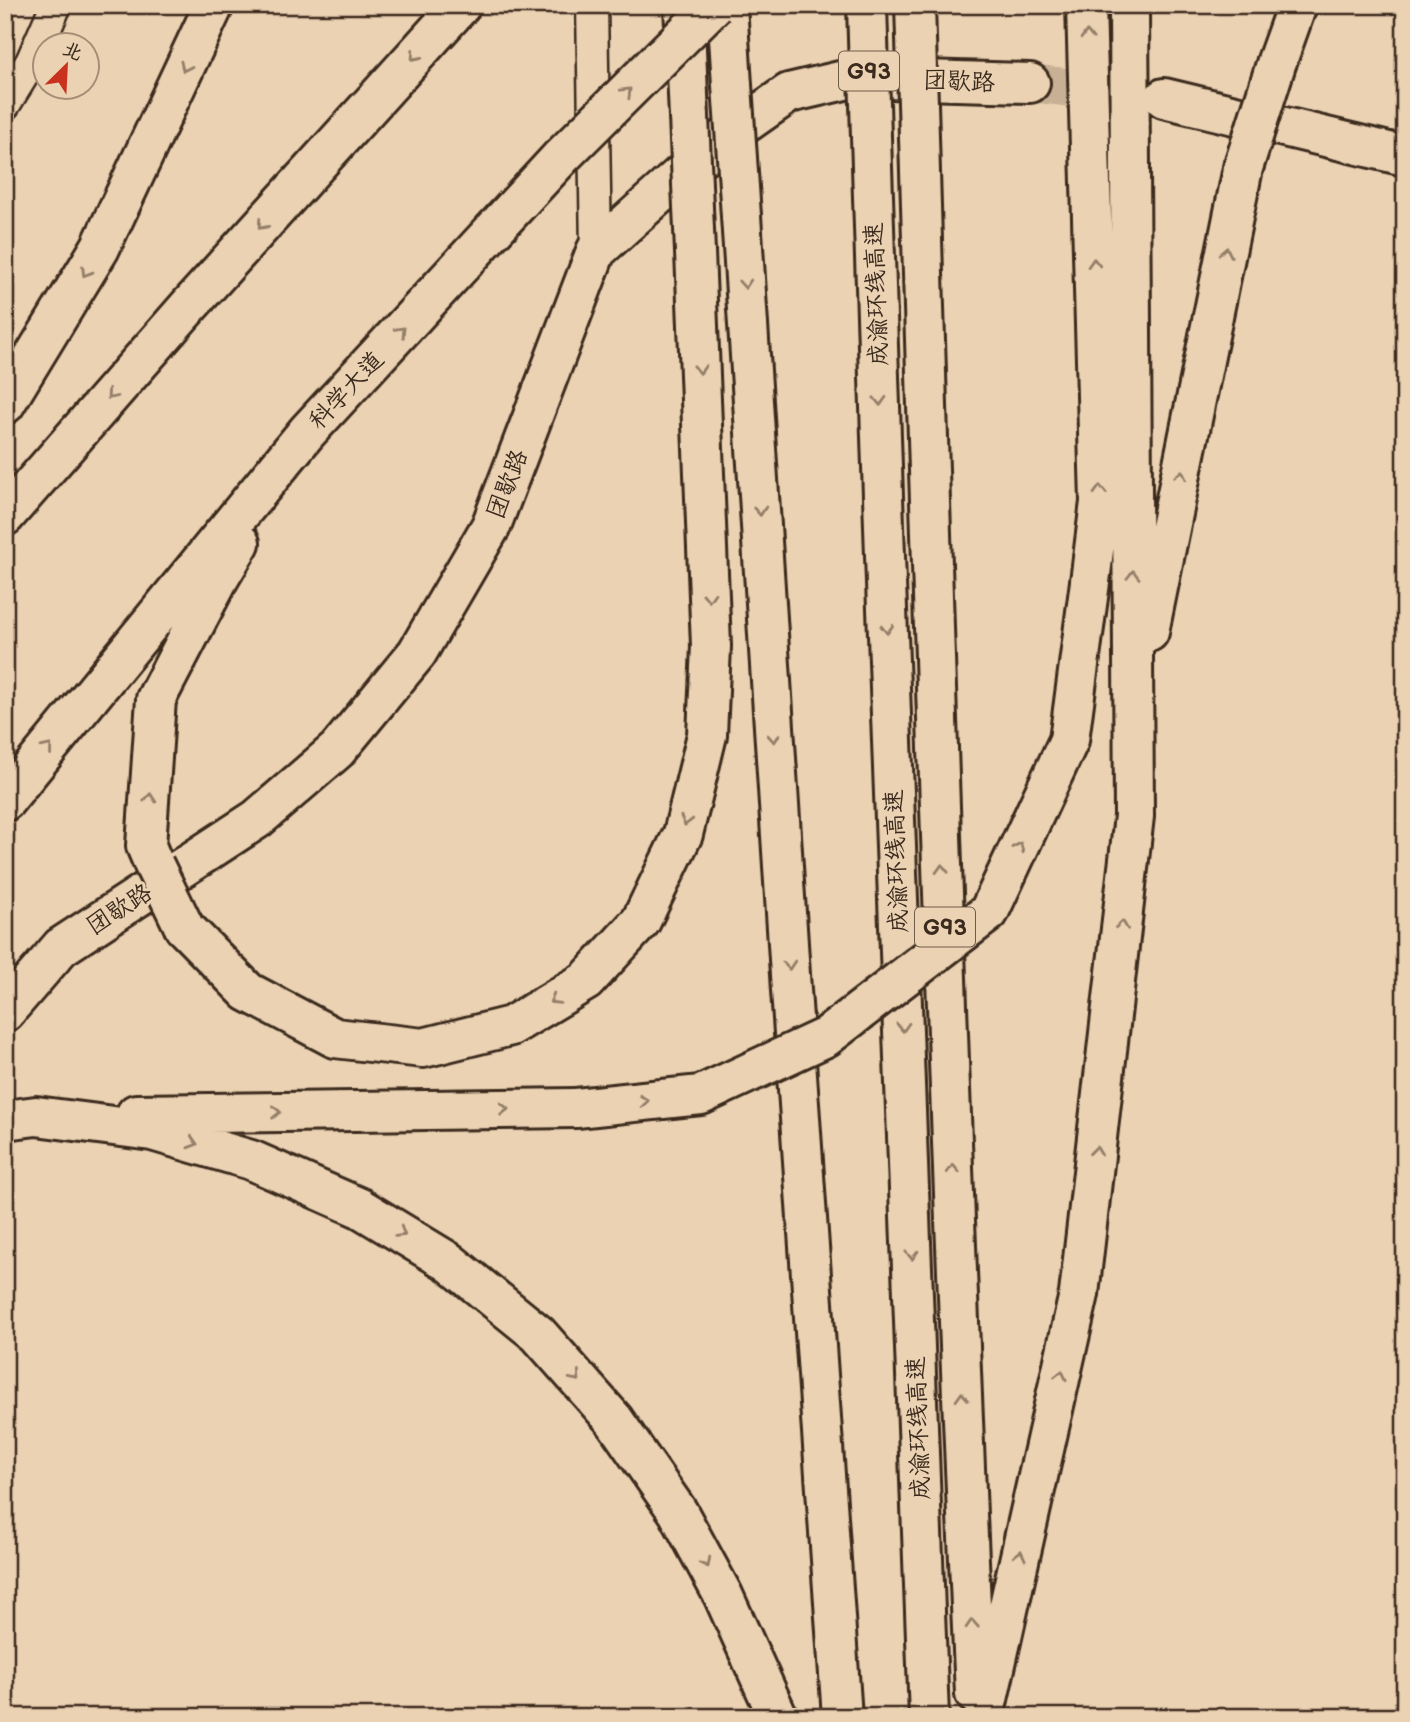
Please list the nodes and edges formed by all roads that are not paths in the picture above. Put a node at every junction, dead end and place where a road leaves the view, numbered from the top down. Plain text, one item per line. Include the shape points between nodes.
1 (56, 5) edge
2 (214, 5) edge
3 (461, 5) edge
4 (592, 5) edge
5 (684, 5) edge
6 (714, 5) edge
7 (727, 5) edge
8 (867, 5) edge
9 (915, 5) edge
10 (1086, 5) edge
11 (1129, 5) edge
12 (1297, 5) edge
13 (1030, 83) tunnel mouth
14 (1164, 99) tunnel mouth
15 (5, 104) edge
16 (1405, 156) edge
17 (596, 251) junction
18 (5, 404) edge
19 (307, 432) junction
20 (5, 516) edge
21 (1134, 710) junction
22 (5, 801) edge
23 (5, 1012) edge
24 (21, 1118) edge
25 (778, 1717) edge
26 (842, 1717) edge
27 (929, 1717) edge
28 (976, 1717) edge
29 (984, 1717) edge

1 - 15 street via 31,62
2 -> 18 main road via 100,248
3 -> 20 main road
4 - 17 street
5 -> 19 main road, bridge via 711,646 707,734 683,834 641,921 586,981 511,1026 423,1048 335,1038 248,992 184,927 146,846 156,699 218,580
19 -> 6 main road, 科学大道, bridge via 561,157
7 -> 26 main road, bridge
8 -> 27 main road, 成渝环线高速 / G93, bridge
28 -> 9 main road, 成渝环线高速 / G93, bridge
24 -> 10 main road, bridge via 576,1108 701,1095 826,1037 989,912 1069,740 1101,502
21 -> 11 main road
21 -> 12 main road, bridge via 1243,168
13 - 17 main road, 团歇路 via 853,78 789,93 713,146
14 - 16 main road
17 - 23 main road, 团歇路 via 491,526 417,653 337,750 257,818 61,947
22 -> 19 main road, 科学大道
29 -> 21 main road via 1079,1294 1134,816
24 -> 25 main road via 152,1131 251,1160 360,1208 449,1262 538,1334 614,1420 678,1512 723,1595

